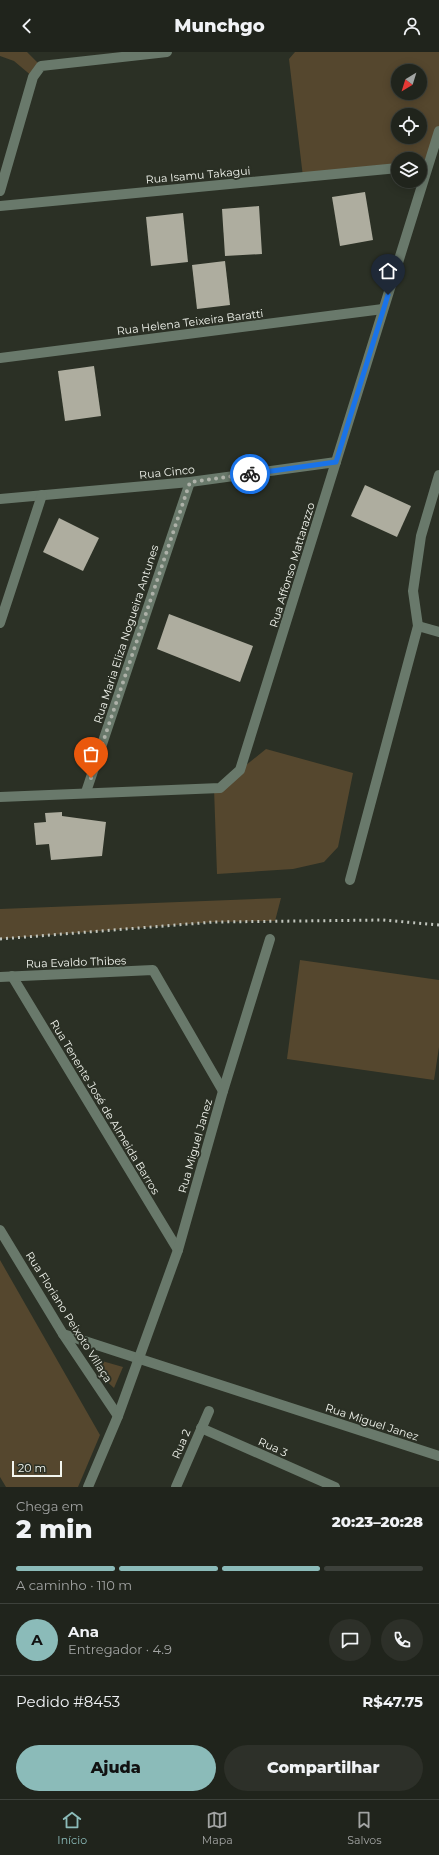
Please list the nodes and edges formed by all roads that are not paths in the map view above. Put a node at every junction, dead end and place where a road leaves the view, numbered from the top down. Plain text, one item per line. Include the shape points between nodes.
1 (166, 52) edge
2 (439, 131) edge
3 (427, 159) edge
4 (391, 169) edge
5 (418, 188) edge
6 (0, 191) edge
7 (0, 206) edge
8 (383, 309) junction
9 (0, 358) edge
10 (336, 462) junction
11 (439, 475) edge
12 (190, 482) junction
13 (42, 495) junction
14 (0, 499) edge
15 (0, 623) edge
16 (418, 626) junction
17 (439, 632) edge
18 (86, 792) junction
19 (0, 797) edge
20 (350, 880) dead end
21 (270, 939) dead end
22 (12, 976) junction
23 (0, 977) edge
24 (223, 1091) junction
25 (0, 1230) edge
26 (178, 1250) junction
27 (63, 1334) junction
28 (139, 1359) junction
29 (209, 1411) dead end
30 (118, 1416) junction
31 (201, 1428) junction
32 (439, 1456) edge
33 (88, 1487) edge
34 (176, 1487) edge
35 (335, 1487) edge

1 - 6 street via 41,66 33,77
2 - 3 street, Rua Affonso Mattarazzo
4 - 7 street, Rua Isamu Takagui
5 - 8 street, Rua Affonso Mattarazzo
8 - 9 street, Rua Helena Teixeira Baratti
8 - 10 street, Rua Affonso Mattarazzo
10 - 12 street, Rua Cinco
10 - 18 street, Rua Affonso Mattarazzo via 240,770 220,788
11 - 16 street via 421,536 412,591
12 - 13 street, Rua Cinco
12 - 18 street, Rua Maria Eliza Nogueira Antunes
13 - 14 street, Rua Cinco
13 - 15 street
16 - 17 street
16 - 20 street
18 - 19 street, Rua Affonso Mattarazzo
21 - 24 street, Rua Miguel Janez
22 - 23 street, Rua Evaldo Thibes
22 - 24 street, Rua Evaldo Thibes via 154,970
22 - 26 street, Rua Tenente José de Almeida Barros
24 - 26 street, Rua Miguel Janez
25 - 27 street, Rua Floriano Peixoto Villaça
26 - 28 street, Rua Miguel Janez
27 - 28 street, Rua Miguel Janez
27 - 30 street, Rua Floriano Peixoto Villaça
28 - 30 street, Rua Miguel Janez
28 - 32 street, Rua Miguel Janez
29 - 31 street, Rua 2
30 - 33 street, Rua Miguel Janez
31 - 34 street, Rua 2
31 - 35 street, Rua 3

